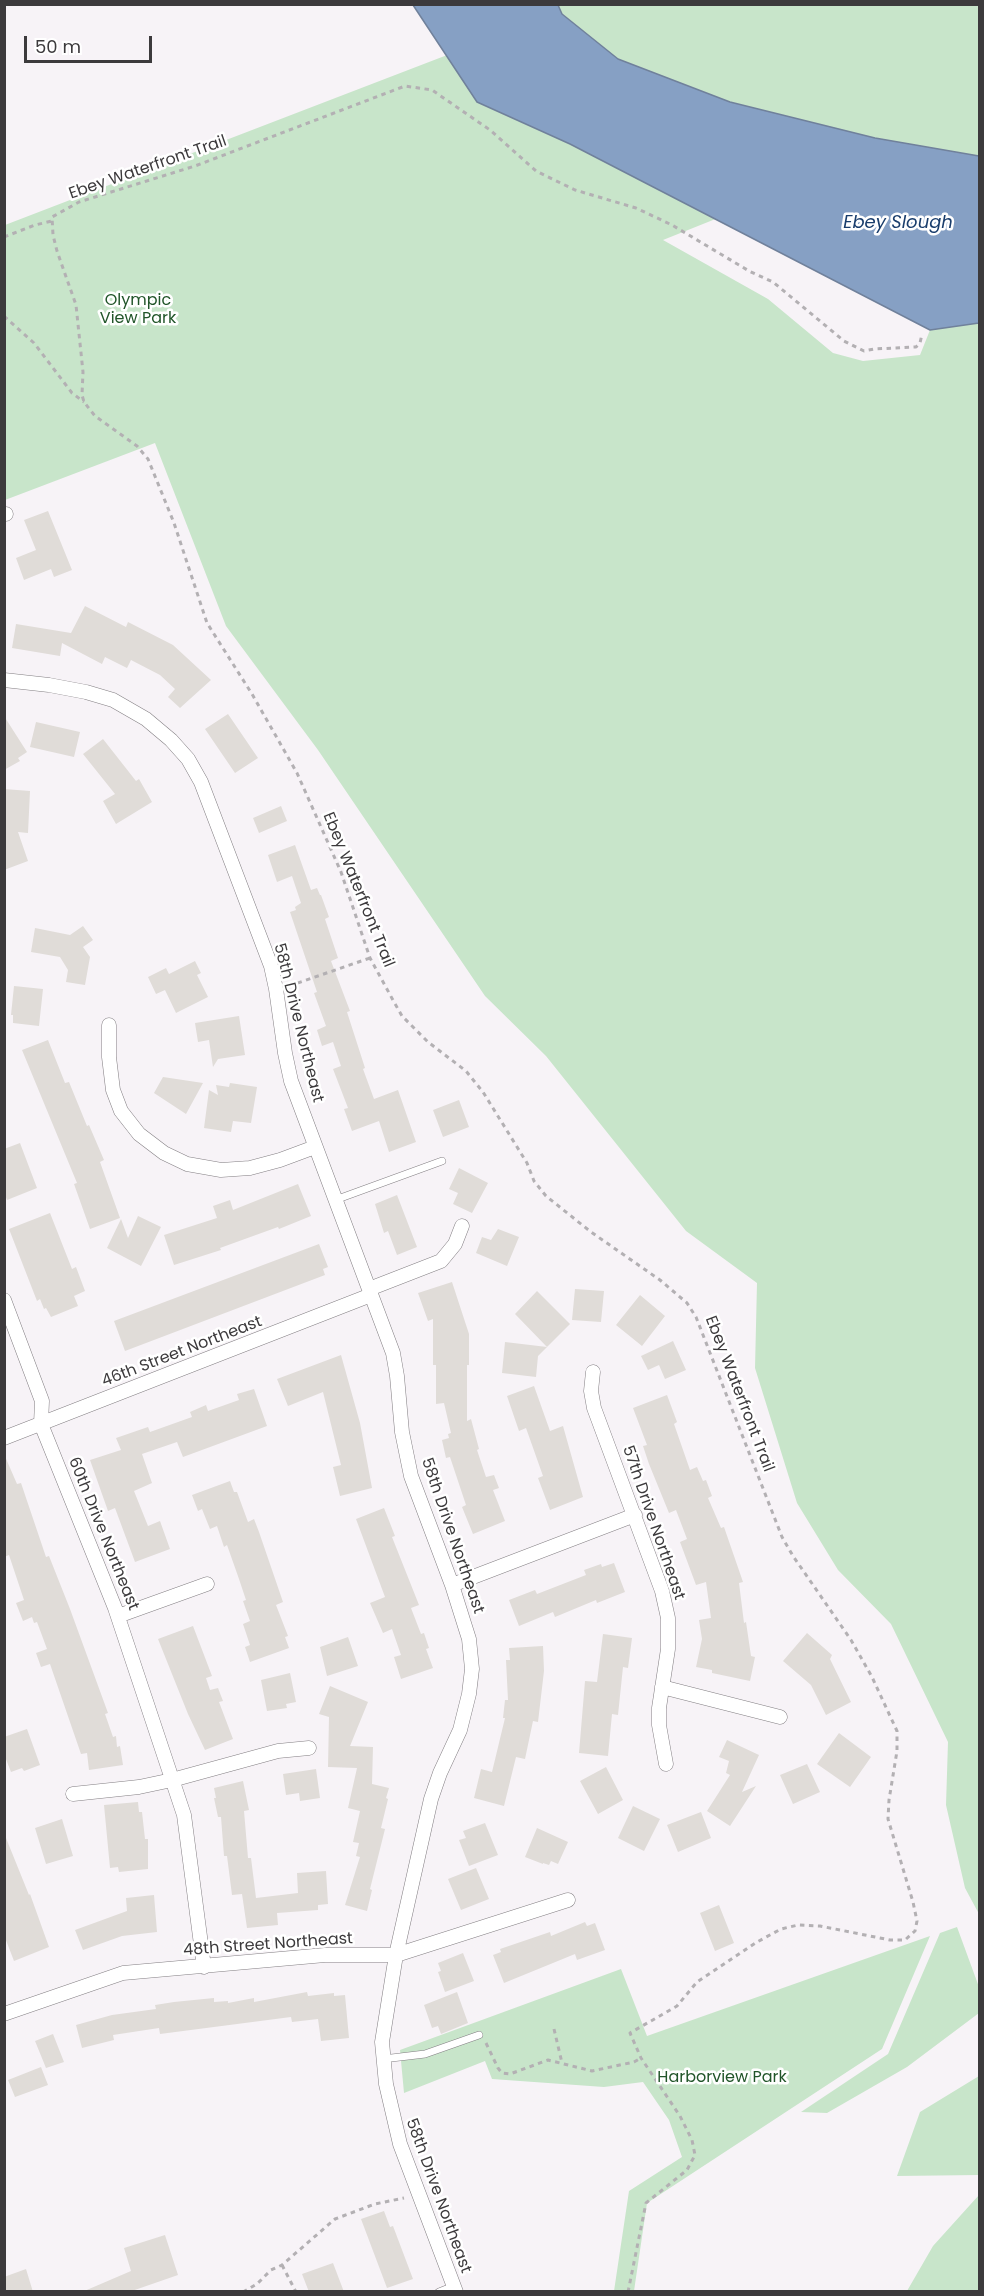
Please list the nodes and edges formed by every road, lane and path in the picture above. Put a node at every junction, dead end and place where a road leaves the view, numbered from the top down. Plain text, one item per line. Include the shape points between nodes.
1 (52, 221) junction
2 (4, 237) edge
3 (4, 316) edge
4 (922, 334) dead end
5 (84, 402) junction
6 (4, 680) edge
7 (370, 958) junction
8 (276, 989) junction
9 (109, 1025) dead end
10 (315, 1147) junction
11 (442, 1161) dead end
12 (335, 1200) junction
13 (462, 1226) dead end
14 (370, 1292) junction
15 (4, 1300) edge
16 (593, 1372) dead end
17 (41, 1424) junction
18 (4, 1438) edge
19 (635, 1515) junction
20 (207, 1584) dead end
21 (452, 1586) junction
22 (118, 1616) junction
23 (663, 1687) junction
24 (780, 1717) dead end
25 (309, 1748) dead end
26 (666, 1764) dead end
27 (172, 1780) junction
28 (73, 1794) dead end
29 (568, 1900) dead end
30 (396, 1955) junction
31 (204, 1967) junction
32 (4, 2014) edge
33 (554, 2029) dead end
34 (479, 2035) joint
35 (641, 2058) junction
36 (383, 2059) junction
37 (562, 2063) junction
38 (418, 2192) junction
39 (282, 2265) junction
40 (455, 2289) edge
41 (243, 2292) edge
42 (296, 2292) edge
43 (439, 2292) edge
44 (628, 2292) edge

1 - 2 path
1 - 4 path, Ebey Waterfront Trail via 59,212 79,202 195,166 405,86 432,90 490,130 536,171 575,190 636,208 773,282 844,341 864,351 916,346
1 - 5 path via 57,251 76,305
3 - 5 path, Ebey Waterfront Trail via 34,343 72,393
5 - 7 path, Ebey Waterfront Trail via 95,416 148,459 207,623 297,773 341,872
6 - 8 street, 58th Drive Northeast via 49,685 113,700 146,719 188,759 201,782 271,966
7 - 8 path
7 - 35 path, Ebey Waterfront Trail via 402,1016 466,1071 483,1092 546,1196 687,1303 696,1317 782,1536 851,1640 897,1731 888,1820 913,1902 915,1931 905,1940 890,1940 820,1926 780,1929 697,1982 677,2006 630,2033
8 - 10 street, 58th Drive Northeast via 291,1081
9 - 10 street via 111,1079 121,1111 139,1134 164,1152 186,1164 221,1170 250,1168
10 - 12 street, 58th Drive Northeast
11 - 12 lane
12 - 14 street, 58th Drive Northeast
13 - 14 street, 46th Street Northeast via 455,1244 441,1261
14 - 17 street, 46th Street Northeast
14 - 21 street, 58th Drive Northeast via 393,1353 411,1476
15 - 17 street, 60th Drive Northeast via 42,1401
16 - 19 street, 57th Drive Northeast via 594,1408
17 - 18 street, 46th Street Northeast
17 - 22 street, 60th Drive Northeast
19 - 21 street
19 - 23 street, 57th Drive Northeast via 668,1618
20 - 22 street
21 - 30 street, 58th Drive Northeast via 469,1639 469,1694 460,1730 431,1799
22 - 27 street, 60th Drive Northeast
23 - 24 street
23 - 26 street, 57th Drive Northeast via 659,1725
25 - 27 street via 278,1751
27 - 28 street
27 - 31 street, 60th Drive Northeast via 184,1815
29 - 30 street, 48th Street Northeast
30 - 31 street, 48th Street Northeast via 325,1955
30 - 36 street, 58th Drive Northeast
31 - 32 street, 48th Street Northeast via 123,1974
33 - 37 path
34 - 36 lane via 424,2054
34 - 37 path via 502,2073 510,2074 548,2060
35 - 37 path via 591,2071
35 - 44 path, Ebey Waterfront Trail via 680,2116 695,2155 687,2170 646,2203
36 - 38 street, 58th Drive Northeast via 392,2117
38 - 39 path via 335,2219
38 - 40 street, 58th Drive Northeast
39 - 41 path
39 - 42 path
40 - 43 lane

